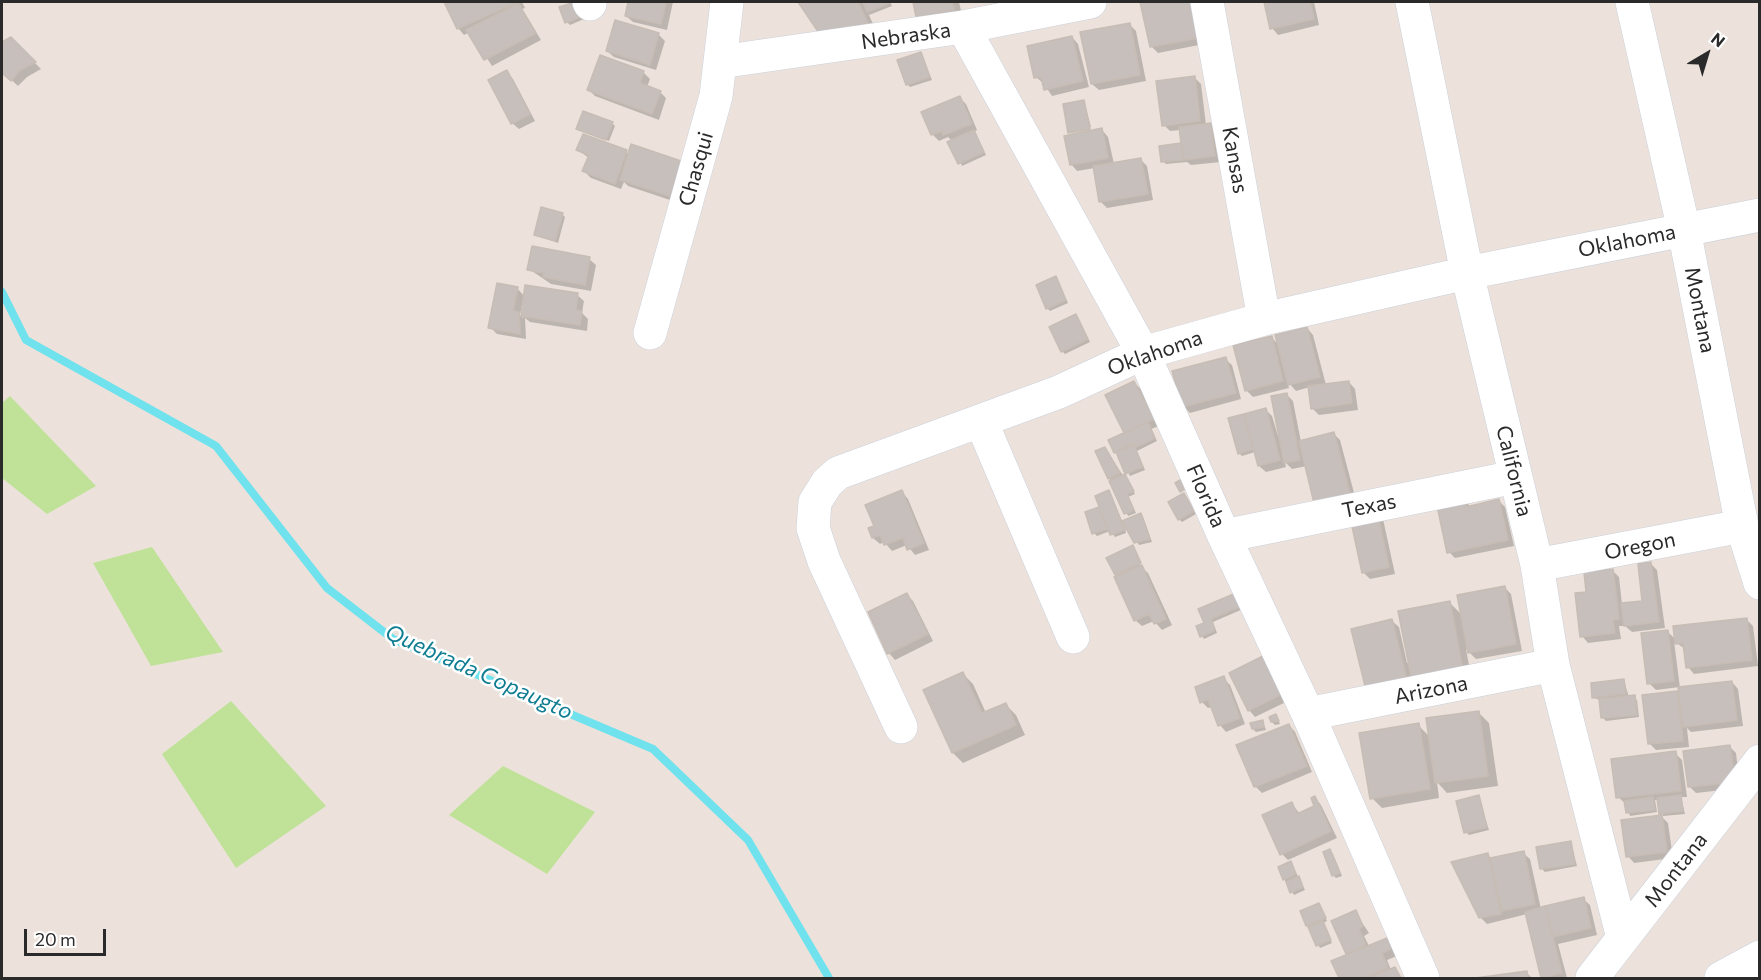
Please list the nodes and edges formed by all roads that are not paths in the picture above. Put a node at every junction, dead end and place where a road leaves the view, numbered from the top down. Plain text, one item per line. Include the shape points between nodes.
1 (727, 2) edge
2 (1090, 2) edge
3 (1207, 2) edge
4 (1412, 2) edge
5 (1632, 2) edge
6 (963, 27) junction
7 (720, 62) junction
8 (1760, 215) edge
9 (1684, 230) junction
10 (1467, 273) junction
11 (1264, 319) junction
12 (650, 333) dead end
13 (1143, 353) junction
14 (981, 421) junction
15 (1515, 477) junction
16 (1742, 526) junction
17 (1224, 536) junction
18 (1537, 565) junction
19 (1760, 583) edge
20 (1072, 637) dead end
21 (1553, 665) junction
22 (1308, 714) junction
23 (901, 727) dead end
24 (1760, 761) edge
25 (1623, 938) junction
26 (1760, 957) edge
27 (1423, 978) edge
28 (1592, 978) edge
29 (1722, 978) edge

1 - 7 street, Chasqui
2 - 6 street, Nebraska
3 - 11 street, Kansas
4 - 10 street, California
5 - 9 street, Montana
6 - 7 street, Nebraska
6 - 13 street, Florida
7 - 12 street, Chasqui via 716,96
8 - 9 street, Oklahoma
9 - 10 street, Oklahoma
9 - 16 street, Montana
10 - 11 street, Oklahoma
10 - 15 street, California
11 - 13 street, Oklahoma
13 - 14 street, Oklahoma via 1059,392
13 - 17 street, Florida
14 - 20 street
14 - 23 street, Oklahoma via 838,473 815,502 813,528 824,561
15 - 17 street, Texas
15 - 18 street, California
16 - 18 street, Oregon
16 - 19 street, Montana
17 - 22 street, Florida
18 - 21 street, California
21 - 22 street, Arizona
21 - 25 street, California
22 - 27 street, Florida
24 - 25 street, Montana
25 - 28 street, Montana
26 - 29 street

